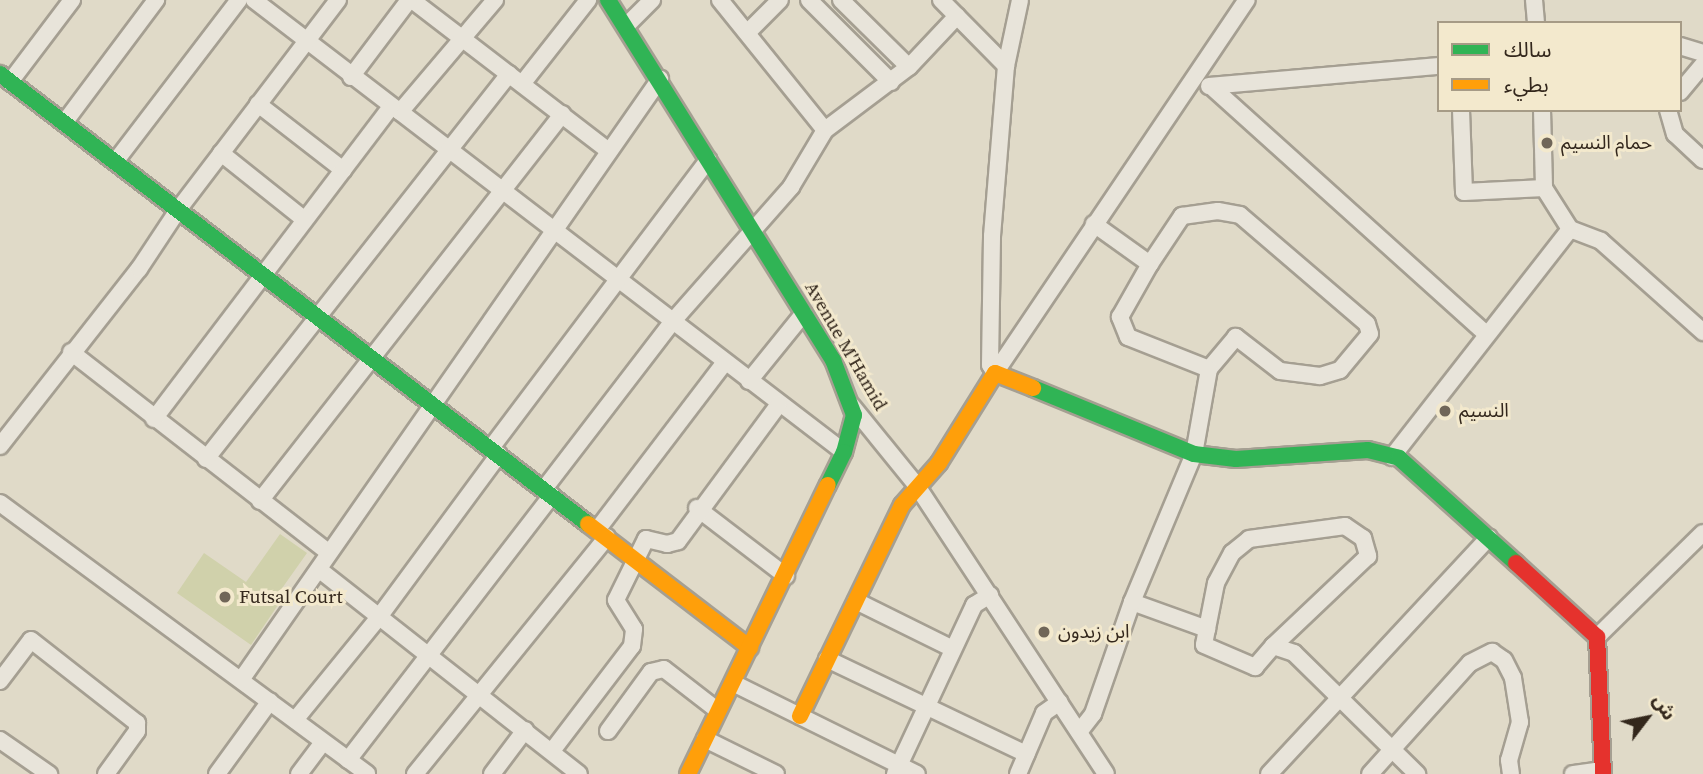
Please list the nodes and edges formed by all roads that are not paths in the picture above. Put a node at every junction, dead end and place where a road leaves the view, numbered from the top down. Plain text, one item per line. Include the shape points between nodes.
1 (72, 0) edge
2 (156, 0) edge
3 (239, 0) edge
4 (254, 0) edge
5 (338, 0) edge
6 (411, 0) edge
7 (495, 0) edge
8 (588, 0) edge
9 (608, 0) edge
10 (652, 0) edge
11 (720, 0) edge
12 (780, 0) edge
13 (809, 0) edge
14 (841, 0) edge
15 (941, 0) edge
16 (1020, 0) edge
17 (1247, 0) edge
18 (1534, 0) edge
19 (957, 16) junction
20 (1536, 21) edge
21 (626, 26) junction
22 (748, 32) junction
23 (463, 38) junction
24 (306, 41) junction
25 (1682, 47) edge
26 (1703, 53) edge
27 (1703, 65) edge
28 (1006, 66) junction
29 (1437, 66) edge
30 (909, 67) junction
31 (351, 77) junction
32 (5, 78) edge
33 (516, 79) junction
34 (660, 79) junction
35 (1195, 79) junction
36 (891, 82) junction
37 (1213, 89) junction
38 (1682, 90) edge
39 (258, 104) junction
40 (396, 109) junction
41 (1461, 112) edge
42 (1542, 112) edge
43 (1669, 112) edge
44 (562, 114) junction
45 (64, 123) junction
46 (825, 130) junction
47 (609, 151) junction
48 (451, 152) junction
49 (221, 153) junction
50 (1703, 159) edge
51 (708, 160) junction
52 (115, 162) junction
53 (343, 170) junction
54 (1544, 188) junction
55 (500, 190) junction
56 (178, 210) junction
57 (305, 220) junction
58 (1094, 223) junction
59 (1570, 229) junction
60 (554, 230) junction
61 (752, 232) junction
62 (1150, 264) junction
63 (263, 275) junction
64 (618, 279) junction
65 (1703, 309) edge
66 (804, 313) junction
67 (317, 316) junction
68 (673, 321) junction
69 (1697, 327) edge
70 (1486, 334) junction
71 (71, 352) junction
72 (372, 358) junction
73 (725, 362) junction
74 (1209, 369) junction
75 (995, 373) junction
76 (749, 381) junction
77 (431, 403) junction
78 (779, 404) junction
79 (852, 405) junction
80 (154, 419) junction
81 (0, 446) edge
82 (495, 451) junction
83 (844, 452) junction
84 (1194, 454) junction
85 (1392, 457) junction
86 (206, 459) junction
87 (916, 486) junction
88 (548, 492) junction
89 (260, 501) junction
90 (697, 508) junction
91 (3, 510) edge
92 (602, 533) junction
93 (1703, 533) edge
94 (1489, 537) junction
95 (328, 552) junction
96 (634, 557) junction
97 (321, 571) junction
98 (786, 576) junction
99 (990, 594) junction
100 (856, 601) junction
101 (1132, 602) junction
102 (379, 617) junction
103 (1207, 629) junction
104 (1597, 638) junction
105 (1273, 646) junction
106 (750, 648) junction
107 (953, 649) junction
108 (429, 656) junction
109 (827, 659) junction
110 (242, 680) junction
111 (0, 681) edge
112 (733, 683) junction
113 (478, 694) junction
114 (1336, 698) junction
115 (270, 701) junction
116 (1060, 702) junction
117 (927, 706) junction
118 (718, 710) junction
119 (800, 716) junction
120 (295, 720) junction
121 (525, 730) junction
122 (608, 731) dead end
123 (1079, 732) junction
124 (705, 739) junction
125 (0, 740) edge
126 (323, 741) junction
127 (1392, 748) junction
128 (1026, 754) junction
129 (348, 760) junction
130 (557, 762) edge
131 (897, 770) edge
132 (1602, 772) edge
133 (1104, 773) edge
134 (49, 774) edge
135 (106, 774) edge
136 (217, 774) edge
137 (299, 774) edge
138 (367, 774) edge
139 (415, 774) edge
140 (492, 774) edge
141 (579, 774) edge
142 (688, 774) edge
143 (776, 774) edge
144 (917, 774) edge
145 (1017, 774) edge
146 (1269, 774) edge
147 (1370, 774) edge
148 (1417, 774) edge
149 (1511, 774) edge
150 (1573, 774) edge

1 - 32 street
2 - 45 street
3 - 52 street
4 - 24 street
5 - 24 street
6 - 23 street
6 - 31 street
7 - 23 street
8 - 33 street
9 - 21 street, Avenue M'Hamid
10 - 21 street
11 - 22 street
12 - 22 street
13 - 36 street
14 - 30 street
15 - 19 street
16 - 28 street
17 - 35 street
18 - 20 street
19 - 28 street
19 - 30 street
21 - 34 street, Avenue M'Hamid
22 - 46 street
23 - 33 street
23 - 40 street
24 - 31 street
24 - 39 street
25 - 26 street
27 - 38 street
28 - 75 street via 992,236 990,365
29 - 37 street
30 - 36 street
31 - 40 street
32 - 45 street
33 - 44 street
33 - 48 street
34 - 47 street
34 - 51 street, Avenue M'Hamid
35 - 37 street
35 - 58 street
36 - 46 street
37 - 70 street
39 - 49 street
39 - 53 street
40 - 48 street
40 - 53 street
41 - 54 street via 1464,192
42 - 54 street
43 - 50 street via 1675,134
44 - 47 street
44 - 55 street
45 - 52 street
46 - 61 street via 791,187
47 - 60 street
48 - 55 street
48 - 67 street
49 - 56 street
49 - 57 street
51 - 61 street, Avenue M'Hamid
51 - 64 street
52 - 56 street
53 - 57 street
54 - 59 street
55 - 60 street
55 - 72 street
56 - 63 street
56 - 71 street via 132,278
57 - 63 street
58 - 62 street
58 - 75 street
59 - 69 street via 1601,242
59 - 70 street
60 - 64 street
60 - 77 street
61 - 66 street, Avenue M'Hamid
61 - 68 street
62 - 74 street via 1119,317 1128,337
62 - 74 street via 1182,216 1218,211 1240,215 1367,324 1370,334 1340,370 1320,376 1280,371 1236,337
63 - 67 street
63 - 80 street
64 - 68 street
64 - 82 street
65 - 69 street
66 - 76 street
66 - 79 street, Avenue M'Hamid via 833,360
67 - 72 street
67 - 86 street
68 - 73 street
68 - 88 street
70 - 85 street
71 - 80 street
71 - 81 street
72 - 77 street
72 - 89 street
73 - 76 street
73 - 92 street
74 - 84 street
75 - 84 street
75 - 87 street via 939,463
76 - 78 street
77 - 82 street
77 - 95 street
78 - 83 street
78 - 90 street
79 - 83 street via 853,425
79 - 87 street, Avenue M'Hamid
80 - 86 street
82 - 88 street
82 - 102 street
83 - 98 street
84 - 85 street via 1236,459 1368,450
84 - 101 street
85 - 94 street via 1411,466
86 - 89 street
87 - 99 street, Avenue M'Hamid
87 - 100 street via 902,505
88 - 92 street
88 - 108 street
89 - 95 street
90 - 96 street via 673,544 650,537
90 - 98 street
91 - 110 street
92 - 96 street
92 - 113 street
93 - 104 street
94 - 104 street
94 - 114 street
95 - 97 street
96 - 106 street
96 - 130 street via 616,600 634,629 632,646
97 - 102 street
97 - 110 street
98 - 106 street
99 - 107 street via 974,605
99 - 116 street, Avenue M'Hamid
100 - 107 street
100 - 109 street
101 - 103 street
101 - 123 street via 1093,713
102 - 108 street
102 - 120 street
103 - 105 street via 1203,645 1255,667
103 - 105 street via 1216,583 1232,553 1249,538 1345,526 1363,538 1368,556
104 - 132 street
105 - 114 street via 1294,653
106 - 112 street
107 - 117 street
108 - 113 street
108 - 129 street
109 - 117 street
109 - 119 street
110 - 115 street
111 - 135 street via 31,640 137,723 137,731
112 - 118 street
112 - 119 street
113 - 121 street
113 - 139 street
114 - 127 street
114 - 146 street
115 - 120 street
115 - 136 street
116 - 123 street, Avenue M'Hamid
116 - 128 street via 1044,713
117 - 128 street
117 - 131 street
118 - 122 street via 664,669 651,672
118 - 124 street
119 - 131 street
120 - 126 street
121 - 130 street
121 - 140 street
123 - 133 street, Avenue M'Hamid
124 - 142 street
124 - 143 street
125 - 134 street
126 - 129 street
126 - 137 street
127 - 147 street
127 - 148 street
127 - 149 street via 1470,663 1492,652 1504,660 1513,678 1520,722 1509,760
128 - 145 street
129 - 138 street
130 - 141 street
131 - 144 street
132 - 150 street

